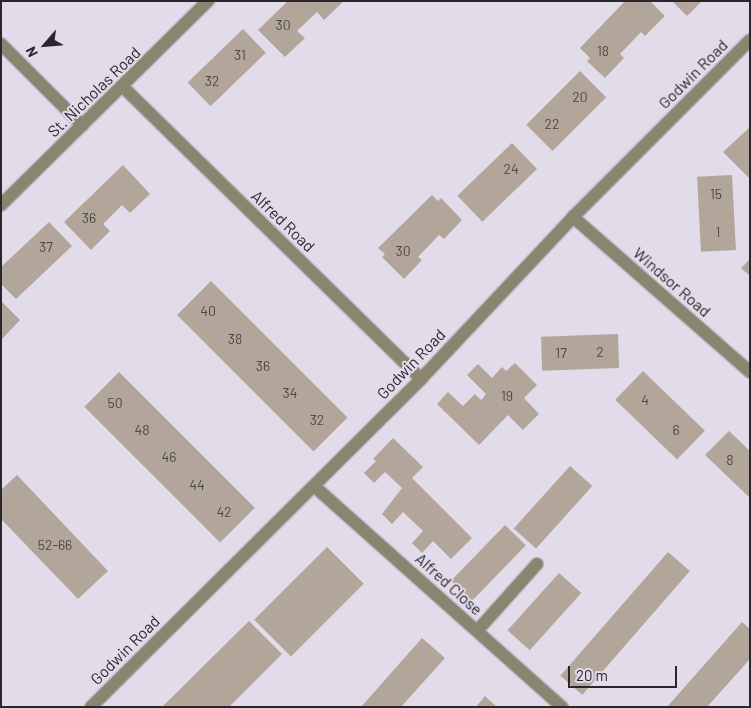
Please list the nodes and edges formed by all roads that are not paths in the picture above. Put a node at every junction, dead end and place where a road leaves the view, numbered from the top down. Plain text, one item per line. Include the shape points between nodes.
1 (208, 1) edge
2 (750, 40) edge
3 (1, 44) edge
4 (123, 87) junction
5 (82, 125) junction
6 (1, 205) edge
7 (573, 217) junction
8 (750, 372) edge
9 (421, 379) junction
10 (314, 486) junction
11 (537, 564) dead end
12 (477, 631) junction
13 (91, 707) edge
14 (562, 707) edge

1 - 4 street, St. Nicholas Road
2 - 7 street, Godwin Road
3 - 5 street
4 - 5 street, St. Nicholas Road
4 - 9 street, Alfred Road
5 - 6 street, St. Nicholas Road
7 - 8 street, Windsor Road
7 - 9 street, Godwin Road
9 - 10 street, Godwin Road
10 - 12 street, Alfred Close
10 - 13 street, Godwin Road
11 - 12 street
12 - 14 street, Alfred Close

